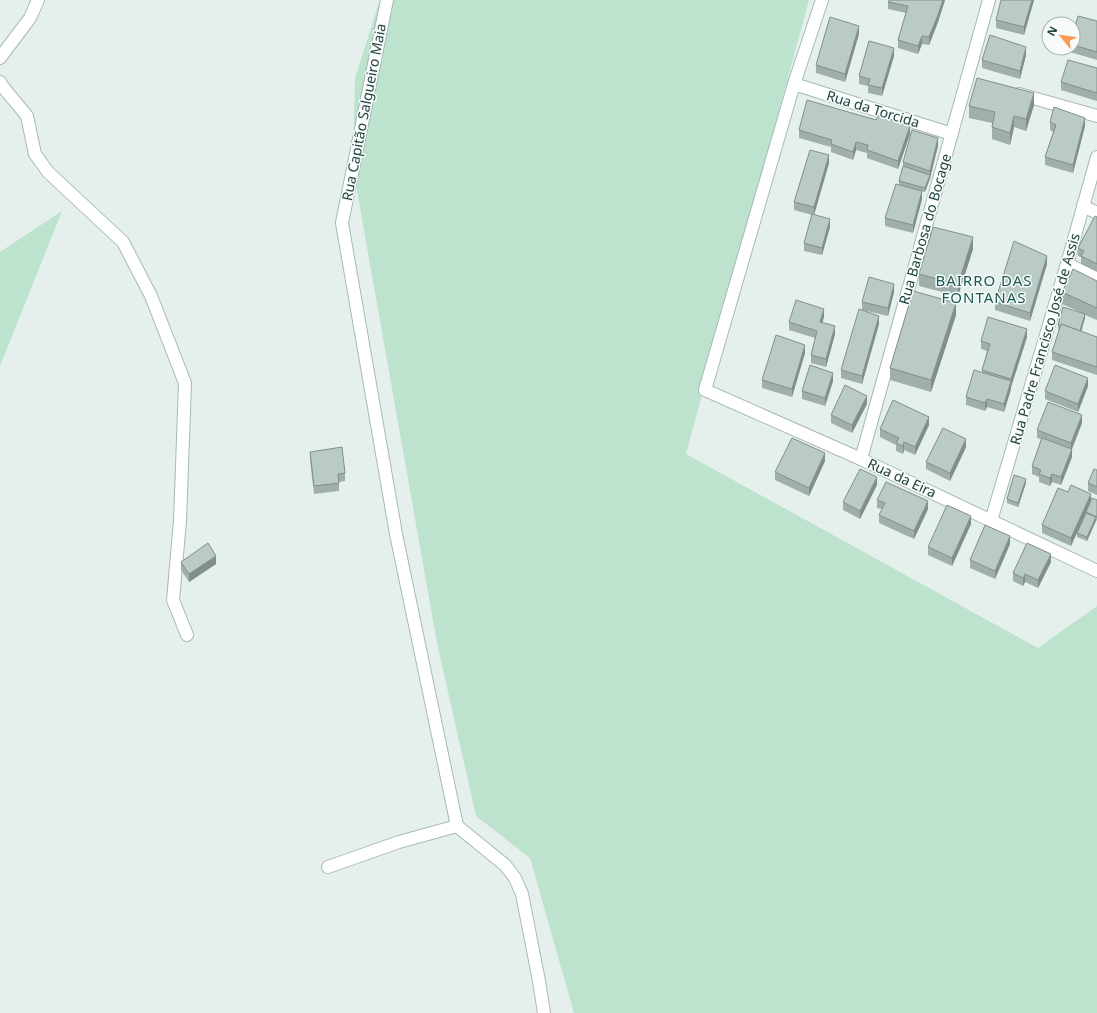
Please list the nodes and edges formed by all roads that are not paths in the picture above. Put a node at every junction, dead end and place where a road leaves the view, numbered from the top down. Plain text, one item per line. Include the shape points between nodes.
1 (38, 0) edge
2 (387, 0) edge
3 (822, 0) edge
4 (989, 0) edge
5 (0, 58) edge
6 (0, 82) edge
7 (794, 84) junction
8 (1006, 90) edge
9 (1097, 116) edge
10 (952, 134) junction
11 (1097, 157) edge
12 (1083, 206) junction
13 (1097, 213) edge
14 (1067, 264) junction
15 (1097, 278) edge
16 (861, 459) junction
17 (991, 520) junction
18 (1097, 571) edge
19 (187, 635) dead end
20 (457, 826) junction
21 (328, 867) dead end
22 (544, 1013) edge

1 - 5 street via 30,18
2 - 20 street, Rua Capitão Salgueiro Maia via 342,223 396,534
3 - 7 street
4 - 10 street, Rua Barbosa do Bocage via 971,80
6 - 19 street via 27,116 35,154 48,172 123,242 151,296 185,383 180,521 173,600
7 - 10 street, Rua da Torcida
7 - 16 street, Rua da Eira via 705,390
8 - 9 street
10 - 16 street, Rua Barbosa do Bocage
11 - 12 street, Rua Padre Francisco José de Assis
12 - 13 street
12 - 14 street, Rua Padre Francisco José de Assis
14 - 15 street
14 - 17 street, Rua Padre Francisco José de Assis
16 - 17 street, Rua da Eira
17 - 18 street, Rua da Eira
20 - 21 street via 399,842
20 - 22 street via 505,864 522,894

